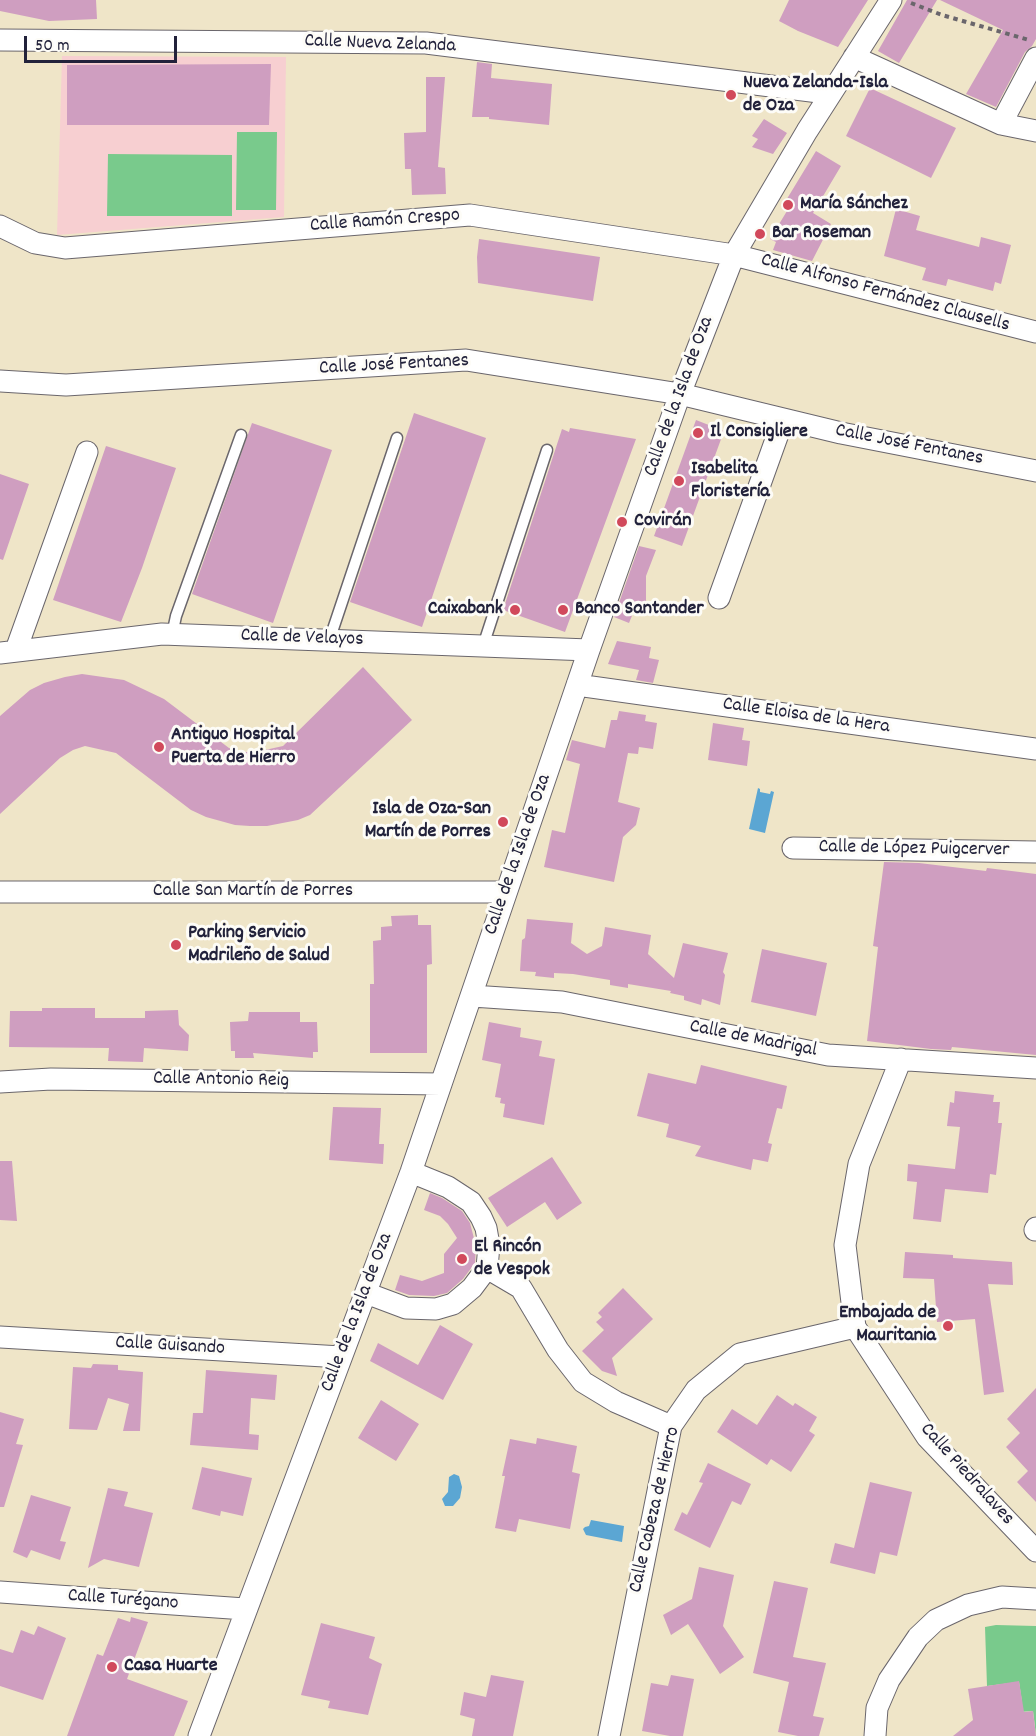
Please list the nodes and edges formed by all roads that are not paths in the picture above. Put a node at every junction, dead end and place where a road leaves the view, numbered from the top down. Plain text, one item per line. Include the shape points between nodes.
1 (899, 0) edge
2 (0, 40) edge
3 (854, 57) junction
4 (1036, 58) edge
5 (828, 98) junction
6 (1001, 124) junction
7 (1036, 131) edge
8 (0, 226) edge
9 (734, 255) junction
10 (1036, 332) edge
11 (0, 381) edge
12 (680, 394) junction
13 (783, 420) junction
14 (241, 435) dead end
15 (397, 438) dead end
16 (547, 450) dead end
17 (87, 452) dead end
18 (1036, 471) edge
19 (719, 598) dead end
20 (172, 634) junction
21 (329, 640) junction
22 (483, 646) junction
23 (589, 650) junction
24 (8, 651) edge
25 (577, 685) junction
26 (1036, 749) edge
27 (793, 848) dead end
28 (1036, 852) edge
29 (0, 892) edge
30 (506, 892) junction
31 (472, 996) junction
32 (901, 1059) junction
33 (1036, 1068) edge
34 (0, 1082) edge
35 (441, 1084) junction
36 (411, 1172) junction
37 (487, 1268) junction
38 (366, 1293) junction
39 (855, 1327) junction
40 (0, 1336) edge
41 (341, 1357) junction
42 (671, 1426) junction
43 (1036, 1551) edge
44 (0, 1592) edge
45 (1036, 1599) edge
46 (245, 1609) junction
47 (199, 1736) edge
48 (609, 1736) edge
49 (874, 1736) edge

1 - 3 street, Calle de la Isla de Oza
2 - 5 street, Calle Nueva Zelanda via 426,43 819,92
3 - 5 street, Calle de la Isla de Oza
3 - 6 street
4 - 6 street
5 - 9 street, Calle de la Isla de Oza
6 - 7 street
8 - 9 street, Calle Ramón Crespo via 35,243 65,248 470,215
9 - 10 street, Calle Alfonso Fernández Clausells
9 - 12 street, Calle de la Isla de Oza
11 - 12 street, Calle José Fentanes via 66,386 466,360
12 - 13 street, Calle José Fentanes
12 - 23 street, Calle de la Isla de Oza
13 - 18 street, Calle José Fentanes
13 - 19 street
14 - 20 lane
15 - 21 lane
16 - 22 lane
17 - 24 street, Calle de Velayos
20 - 21 street, Calle de Velayos
20 - 24 street, Calle de Velayos
21 - 22 street, Calle de Velayos
22 - 23 street, Calle de Velayos
23 - 25 street, Calle de la Isla de Oza
25 - 26 street, Calle Eloisa de la Hera
25 - 30 street, Calle de la Isla de Oza
27 - 28 street, Calle de López Puigcerver
29 - 30 street, Calle San Martín de Porres
30 - 31 street, Calle de la Isla de Oza
31 - 32 street, Calle de Madrigal via 562,1002 828,1055
31 - 35 street, Calle de la Isla de Oza
32 - 33 street, Calle de Madrigal
32 - 39 street, Calle Piedralaves via 859,1164 847,1233 845,1245
34 - 35 street, Calle Antonio Reig via 51,1079
35 - 36 street, Calle de la Isla de Oza
36 - 37 street via 448,1187 471,1202 486,1228
36 - 38 street, Calle de la Isla de Oza
37 - 38 street via 453,1304 436,1309 406,1308
37 - 42 street via 521,1288 558,1350 583,1382 616,1402
38 - 41 street, Calle de la Isla de Oza
39 - 42 street, Calle Cabeza de Hierro via 740,1354 696,1390
39 - 43 street, Calle Piedralaves via 927,1437
40 - 41 street, Calle Guisando
41 - 46 street, Calle de la Isla de Oza
42 - 48 street, Calle Cabeza de Hierro
44 - 46 street, Calle Turégano
45 - 49 street via 1002,1597 968,1605 936,1620 918,1637 889,1680 877,1708
46 - 47 street, Calle de la Isla de Oza

